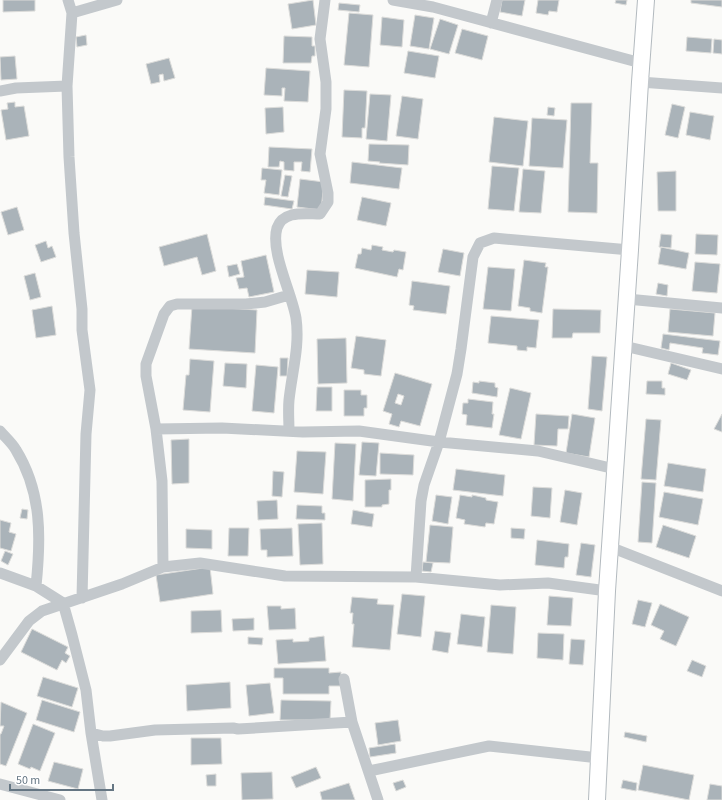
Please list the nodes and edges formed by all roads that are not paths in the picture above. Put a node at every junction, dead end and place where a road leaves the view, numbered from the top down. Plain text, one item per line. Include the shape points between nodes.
1 (68, 0) edge
2 (117, 0) edge
3 (325, 0) edge
4 (393, 0) edge
5 (497, 0) edge
6 (646, 0) edge
7 (72, 13) junction
8 (491, 23) junction
9 (641, 63) junction
10 (640, 82) junction
11 (67, 86) junction
12 (722, 88) edge
13 (0, 91) edge
14 (630, 250) junction
15 (289, 295) junction
16 (627, 299) junction
17 (722, 308) edge
18 (624, 346) junction
19 (722, 369) edge
20 (156, 429) junction
21 (0, 431) edge
22 (288, 431) junction
23 (439, 442) junction
24 (615, 469) junction
25 (610, 547) junction
26 (163, 567) junction
27 (0, 573) edge
28 (416, 577) junction
29 (36, 586) junction
30 (607, 591) junction
31 (722, 591) edge
32 (82, 598) junction
33 (63, 604) junction
34 (0, 660) edge
35 (344, 679) dead end
36 (352, 722) junction
37 (91, 733) junction
38 (599, 758) junction
39 (369, 771) junction
40 (0, 784) edge
41 (60, 800) edge
42 (102, 800) edge
43 (378, 800) edge
44 (596, 800) edge

1 - 7 street
2 - 7 street
3 - 15 street via 320,39 326,82 326,110 320,154 328,202 320,214 291,214 284,218 278,227 276,239 279,259
4 - 8 street via 433,7
5 - 8 street
6 - 9 main road
7 - 11 street
8 - 9 street
9 - 10 main road
10 - 12 street
10 - 14 main road
11 - 13 street
11 - 32 street via 74,233 90,390 86,434
14 - 16 main road
14 - 23 street via 494,238 480,243 473,257 457,374
15 - 20 street via 246,304 170,306 164,314 146,364
15 - 22 street via 298,332
16 - 17 street
16 - 18 main road
18 - 19 street
18 - 24 main road
20 - 22 street
20 - 26 street via 162,481
21 - 29 street via 16,448 36,498 40,551
22 - 23 street via 359,431
23 - 24 street via 538,451
23 - 28 street via 421,501
24 - 25 main road
25 - 30 main road
25 - 31 street
26 - 28 street via 200,563 285,576
26 - 32 street
27 - 29 street
28 - 30 street via 500,585 548,583
29 - 33 street
30 - 38 main road
32 - 33 street
33 - 34 street via 42,611 29,620
33 - 37 street via 86,690
35 - 36 street
36 - 37 street via 238,729 188,728 110,736
36 - 39 street
37 - 42 street
38 - 39 street via 489,746
38 - 44 main road
39 - 43 street
40 - 41 street

